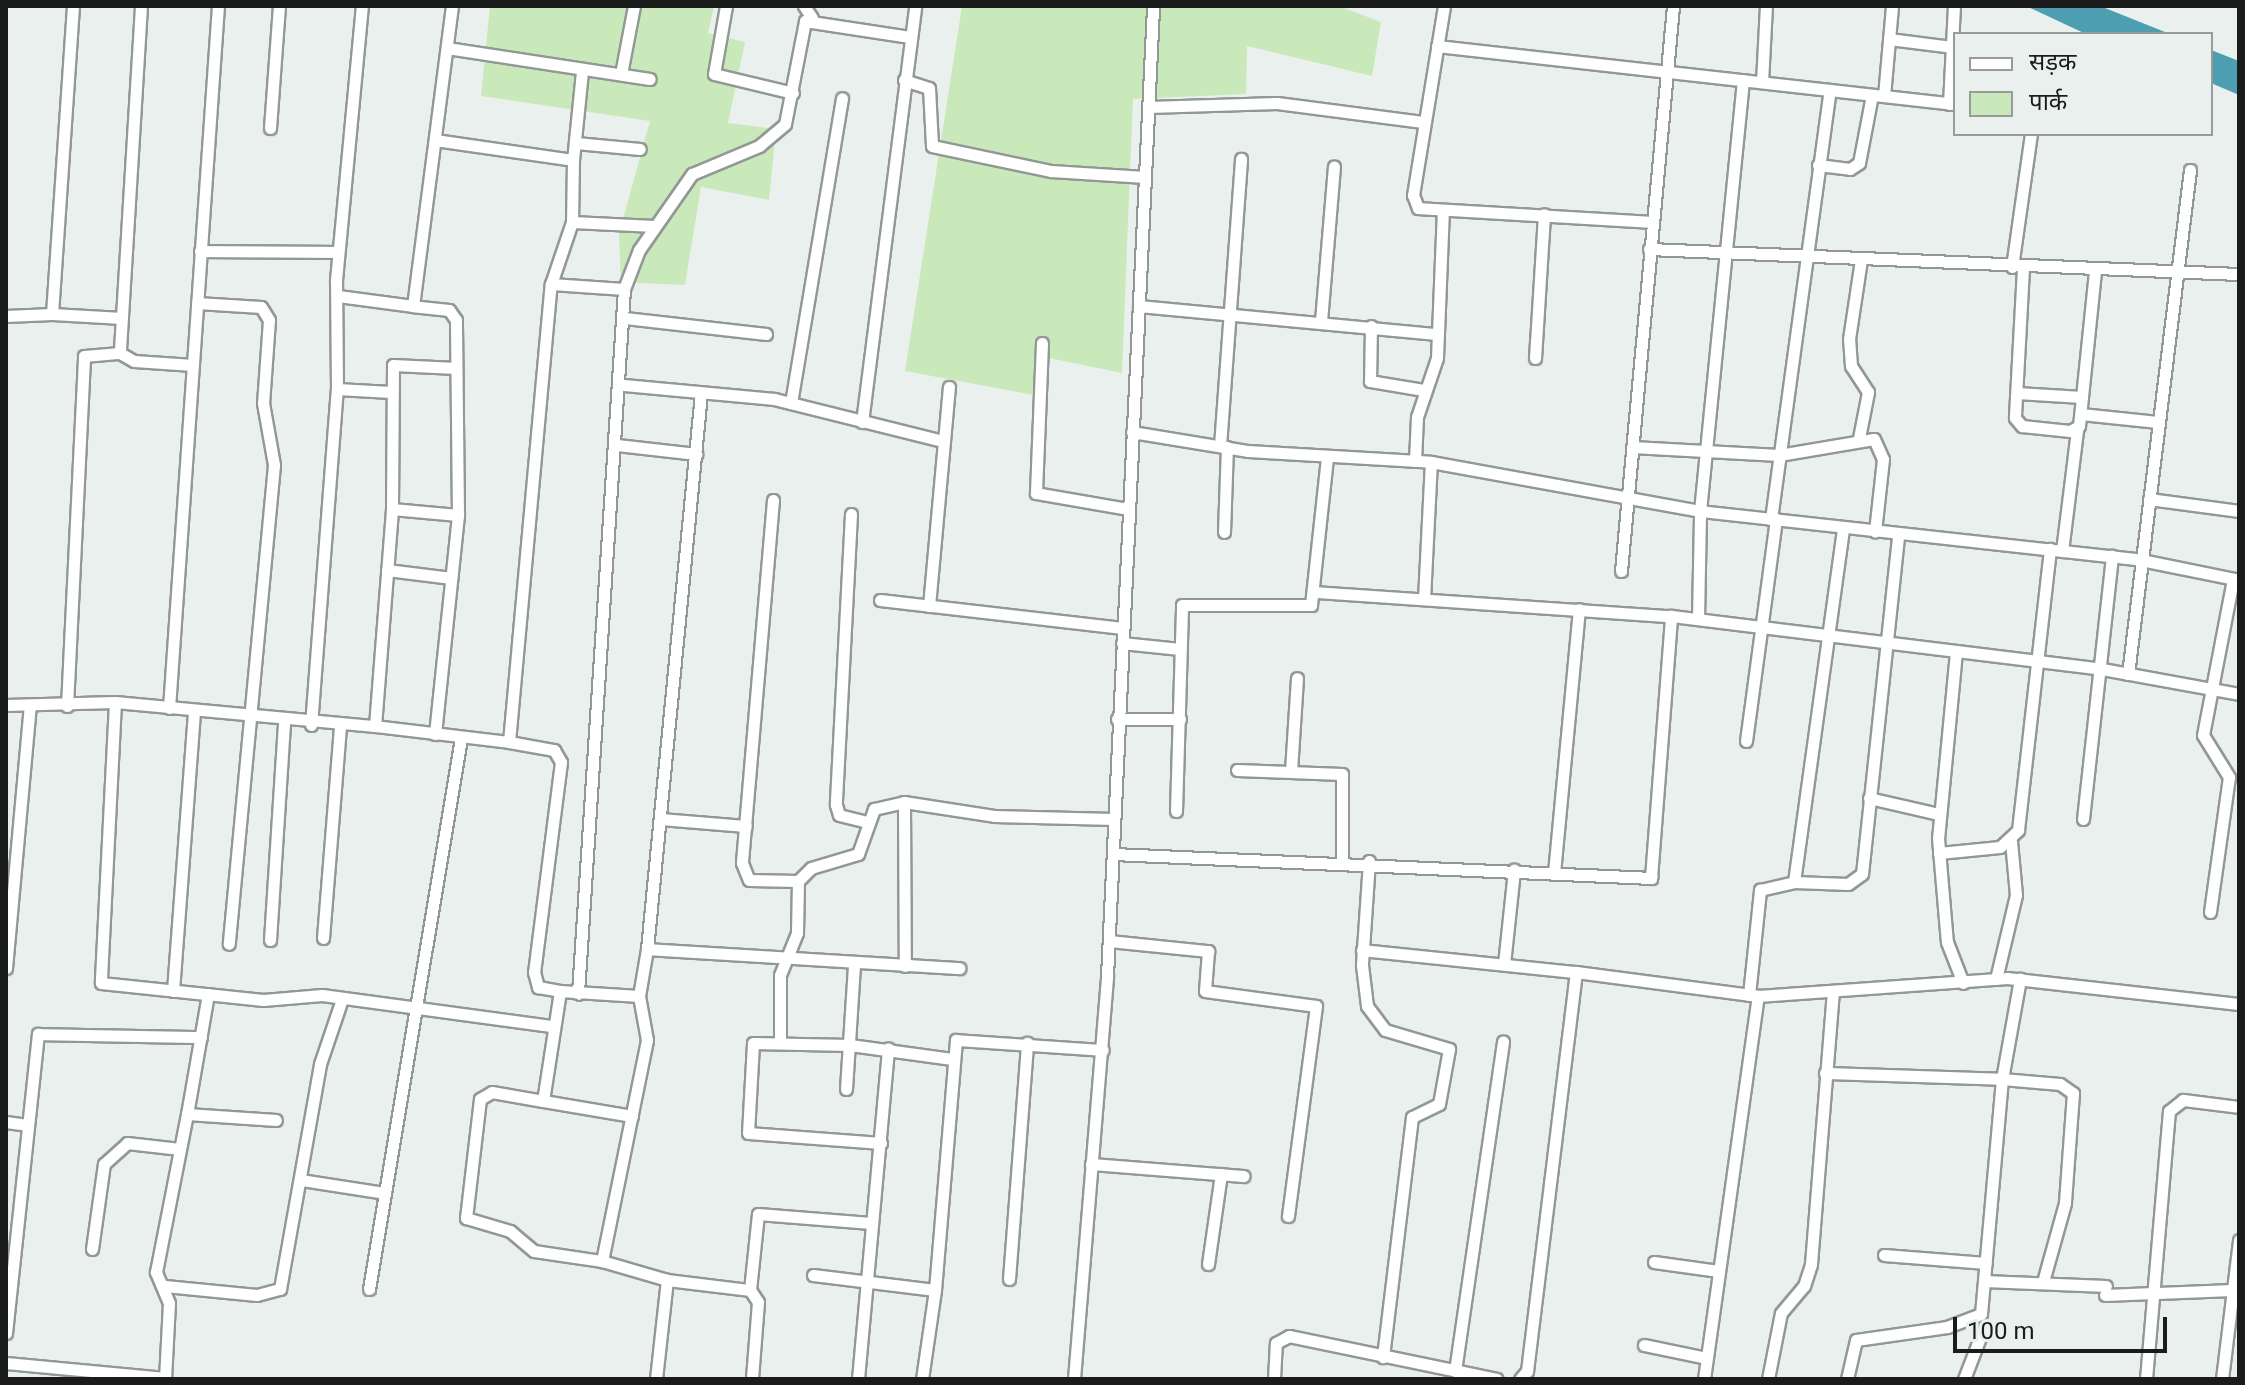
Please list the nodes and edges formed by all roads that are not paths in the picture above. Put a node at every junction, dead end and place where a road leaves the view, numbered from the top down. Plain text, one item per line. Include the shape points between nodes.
1 (73, 6) edge
2 (141, 6) edge
3 (218, 6) edge
4 (279, 6) edge
5 (362, 6) edge
6 (452, 6) edge
7 (634, 6) edge
8 (726, 6) edge
9 (804, 6) edge
10 (915, 6) edge
11 (1153, 6) edge
12 (1444, 6) edge
13 (1673, 6) edge
14 (1766, 6) edge
15 (1892, 6) edge
16 (1954, 6) edge
17 (812, 18) junction
18 (910, 37) junction
19 (1889, 39) junction
20 (1437, 46) junction
21 (1952, 47) junction
22 (447, 48) junction
23 (1665, 70) junction
24 (582, 71) junction
25 (621, 74) junction
26 (650, 79) dead end
27 (904, 80) junction
28 (1743, 80) junction
29 (1762, 82) junction
30 (1830, 90) junction
31 (793, 93) junction
32 (1878, 95) junction
33 (842, 98) dead end
34 (1952, 104) edge
35 (1148, 107) junction
36 (1423, 122) junction
37 (270, 128) dead end
38 (2031, 136) edge
39 (435, 140) junction
40 (576, 143) junction
41 (640, 149) dead end
42 (1241, 159) dead end
43 (573, 160) junction
44 (1818, 165) junction
45 (1334, 167) dead end
46 (2190, 170) dead end
47 (1145, 177) junction
48 (1443, 210) junction
49 (1544, 214) junction
50 (572, 222) junction
51 (1652, 222) junction
52 (654, 226) junction
53 (1649, 249) junction
54 (200, 251) junction
55 (338, 252) junction
56 (1724, 253) junction
57 (1804, 257) junction
58 (1861, 260) junction
59 (2018, 267) junction
60 (2095, 271) junction
61 (2177, 273) junction
62 (2239, 274) edge
63 (551, 284) junction
64 (624, 289) junction
65 (338, 296) junction
66 (197, 303) junction
67 (413, 306) junction
68 (1139, 306) junction
69 (52, 314) junction
70 (6, 316) edge
71 (1229, 316) junction
72 (122, 318) junction
73 (625, 318) junction
74 (1321, 321) junction
75 (1371, 326) junction
76 (766, 334) dead end
77 (1434, 334) junction
78 (1042, 343) dead end
79 (120, 353) junction
80 (1535, 358) dead end
81 (193, 365) junction
82 (456, 368) junction
83 (624, 385) junction
84 (949, 387) dead end
85 (337, 389) junction
86 (1424, 390) junction
87 (391, 392) junction
88 (701, 393) junction
89 (2017, 393) junction
90 (2082, 397) junction
91 (791, 403) junction
92 (2081, 414) junction
93 (862, 422) junction
94 (2158, 422) junction
95 (2077, 430) junction
96 (1132, 432) junction
97 (1859, 438) junction
98 (942, 441) junction
99 (617, 445) junction
100 (1223, 447) junction
101 (1632, 447) junction
102 (696, 454) junction
103 (1705, 455) junction
104 (1779, 455) junction
105 (1327, 458) junction
106 (1415, 461) junction
107 (1431, 462) junction
108 (1628, 496) junction
109 (2149, 499) junction
110 (773, 500) dead end
111 (392, 509) junction
112 (1128, 509) junction
113 (1700, 511) junction
114 (2239, 511) edge
115 (851, 514) dead end
116 (458, 515) junction
117 (1773, 519) junction
118 (1843, 528) junction
119 (1224, 532) dead end
120 (1875, 532) junction
121 (1898, 535) junction
122 (2056, 550) junction
123 (2112, 556) junction
124 (2141, 560) junction
125 (387, 570) junction
126 (1621, 571) dead end
127 (452, 578) junction
128 (2236, 580) edge
129 (1315, 592) junction
130 (1424, 599) junction
131 (880, 600) dead end
132 (929, 606) junction
133 (1579, 609) junction
134 (1671, 616) junction
135 (1698, 619) junction
136 (1762, 627) junction
137 (1122, 628) junction
138 (1827, 636) junction
139 (1122, 643) junction
140 (1884, 643) junction
141 (1180, 649) junction
142 (1956, 652) junction
143 (2041, 662) junction
144 (2102, 669) junction
145 (2128, 674) junction
146 (1297, 678) dead end
147 (2212, 690) junction
148 (2239, 694) edge
149 (115, 702) junction
150 (6, 705) edge
151 (30, 705) junction
152 (67, 706) junction
153 (169, 708) junction
154 (194, 711) junction
155 (246, 714) junction
156 (1117, 719) junction
157 (1180, 719) junction
158 (284, 721) junction
159 (311, 725) junction
160 (375, 726) junction
161 (340, 727) junction
162 (435, 734) junction
163 (461, 738) junction
164 (1746, 741) dead end
165 (509, 742) junction
166 (1237, 770) dead end
167 (1291, 771) junction
168 (2234, 778) edge
169 (1869, 798) junction
170 (904, 802) junction
171 (1176, 811) dead end
172 (1939, 814) junction
173 (660, 819) junction
174 (1114, 819) junction
175 (2083, 819) dead end
176 (867, 822) junction
177 (746, 826) junction
178 (2011, 841) junction
179 (1939, 853) junction
180 (1113, 854) junction
181 (1342, 860) junction
182 (1369, 861) junction
183 (1514, 870) junction
184 (1554, 873) junction
185 (798, 881) junction
186 (1794, 882) junction
187 (2210, 912) dead end
188 (323, 938) dead end
189 (270, 940) dead end
190 (1109, 941) junction
191 (229, 944) dead end
192 (647, 949) junction
193 (1362, 950) junction
194 (782, 960) junction
195 (854, 964) junction
196 (1504, 964) junction
197 (905, 966) junction
198 (6, 967) edge
199 (959, 968) dead end
200 (1576, 972) junction
201 (1996, 979) junction
202 (2020, 979) junction
203 (1963, 983) junction
204 (173, 991) junction
205 (560, 991) junction
206 (1833, 992) junction
207 (578, 993) junction
208 (208, 994) junction
209 (1753, 995) junction
210 (639, 996) junction
211 (342, 999) junction
212 (2239, 1004) edge
213 (415, 1008) junction
214 (551, 1026) junction
215 (201, 1037) junction
216 (780, 1040) junction
217 (1503, 1041) dead end
218 (1027, 1043) junction
219 (850, 1045) junction
220 (888, 1048) junction
221 (1103, 1050) junction
222 (952, 1059) junction
223 (1825, 1073) junction
224 (2002, 1079) junction
225 (846, 1089) dead end
226 (543, 1101) junction
227 (2239, 1107) edge
228 (187, 1114) junction
229 (632, 1116) junction
230 (276, 1120) dead end
231 (6, 1122) edge
232 (27, 1125) junction
233 (881, 1143) junction
234 (180, 1149) junction
235 (1091, 1164) junction
236 (1221, 1174) junction
237 (1244, 1176) dead end
238 (301, 1180) junction
239 (385, 1193) junction
240 (1288, 1216) dead end
241 (871, 1223) junction
242 (2239, 1240) edge
243 (92, 1249) dead end
244 (1884, 1255) dead end
245 (602, 1261) junction
246 (1654, 1262) dead end
247 (1986, 1263) junction
248 (1208, 1264) dead end
249 (1718, 1271) junction
250 (813, 1275) dead end
251 (1009, 1279) dead end
252 (667, 1280) junction
253 (866, 1280) junction
254 (1984, 1281) junction
255 (2043, 1282) junction
256 (8, 1284) edge
257 (165, 1286) junction
258 (369, 1289) dead end
259 (750, 1290) junction
260 (935, 1290) junction
261 (2232, 1290) junction
262 (2150, 1291) junction
263 (2234, 1312) edge
264 (1984, 1327) dead end
265 (6, 1333) edge
266 (1644, 1345) dead end
267 (1383, 1357) junction
268 (1707, 1358) junction
269 (6, 1363) edge
270 (75, 1369) junction
271 (1455, 1371) junction
272 (165, 1378) edge
273 (111, 1379) edge
274 (656, 1379) edge
275 (752, 1379) edge
276 (858, 1379) edge
277 (922, 1379) edge
278 (1074, 1379) edge
279 (1274, 1379) edge
280 (1497, 1379) edge
281 (1520, 1379) edge
282 (1704, 1379) edge
283 (1768, 1379) edge
284 (1847, 1379) edge
285 (1964, 1379) edge
286 (2146, 1379) edge
287 (2222, 1379) edge

1 - 69 street
2 - 72 street
3 - 54 street
4 - 37 street
5 - 55 street
6 - 22 street
7 - 25 street
8 - 31 street via 714,74
9 - 17 street
10 - 18 street
11 - 35 street
12 - 20 street
13 - 23 street
14 - 29 street
15 - 19 street
16 - 21 street
17 - 18 street
17 - 31 street via 802,27
18 - 27 street
19 - 21 street
19 - 32 street
20 - 23 street
20 - 36 street
21 - 34 street
22 - 24 street
22 - 39 street
23 - 28 street
23 - 51 street
24 - 25 street
24 - 40 street
25 - 26 street
27 - 47 street via 929,88 932,146 1051,171
27 - 93 street
28 - 29 street
28 - 56 street
29 - 30 street
30 - 32 street
30 - 44 street
31 - 52 street via 775,137 700,167
32 - 34 street
32 - 44 street via 1859,163 1850,169
33 - 91 street
35 - 36 street via 1277,103
35 - 47 street
36 - 48 street via 1413,202
38 - 59 street
39 - 43 street
39 - 67 street
40 - 41 street
40 - 43 street
42 - 71 street
43 - 50 street
44 - 57 street
45 - 74 street
46 - 61 street
47 - 68 street
48 - 49 street
48 - 77 street
49 - 51 street
49 - 80 street
50 - 52 street
50 - 63 street
51 - 53 street
52 - 64 street
53 - 56 street
53 - 101 street
54 - 55 street
54 - 66 street
55 - 65 street
56 - 57 street
56 - 103 street
57 - 58 street
57 - 104 street
58 - 59 street
58 - 97 street via 1849,339 1851,366 1868,392
59 - 60 street
59 - 89 street
60 - 61 street
60 - 90 street
61 - 62 street
61 - 94 street
63 - 64 street
63 - 165 street
64 - 73 street
65 - 67 street
65 - 85 street
66 - 81 street
66 - 155 street via 261,307 269,320 263,403 274,465
67 - 82 street via 454,313
68 - 71 street
68 - 96 street
69 - 70 street
69 - 72 street
71 - 74 street
71 - 100 street
72 - 79 street
73 - 76 street
73 - 83 street
74 - 75 street
75 - 77 street
75 - 86 street via 1370,381
77 - 86 street via 1435,369
78 - 112 street via 1036,493
79 - 81 street via 134,361
79 - 152 street via 84,356
81 - 153 street
82 - 87 street via 396,362
82 - 116 street
83 - 88 street
83 - 99 street
84 - 98 street
85 - 87 street
85 - 159 street
86 - 106 street
87 - 111 street
88 - 91 street
88 - 102 street
89 - 90 street
89 - 95 street via 2015,418 2022,426
90 - 92 street
91 - 93 street
92 - 94 street
92 - 95 street
93 - 98 street
94 - 109 street
95 - 122 street
96 - 100 street
96 - 112 street
97 - 104 street
97 - 120 street via 1874,439 1883,459
98 - 132 street
99 - 102 street
99 - 207 street
100 - 105 street
100 - 119 street
101 - 103 street
101 - 108 street
102 - 173 street
103 - 104 street
103 - 113 street
104 - 117 street
105 - 106 street
105 - 129 street
106 - 107 street
107 - 108 street
107 - 130 street
108 - 113 street
108 - 126 street
109 - 114 street
109 - 124 street
110 - 177 street
111 - 116 street
111 - 125 street
112 - 137 street
113 - 117 street
113 - 135 street
115 - 176 street via 836,805 839,815
116 - 127 street
117 - 118 street
117 - 136 street
118 - 120 street
118 - 138 street
120 - 121 street
121 - 122 street
121 - 140 street
122 - 123 street
122 - 143 street
123 - 124 street
123 - 144 street
124 - 128 street
124 - 145 street
125 - 127 street
125 - 160 street
127 - 162 street
128 - 147 street
129 - 130 street
129 - 141 street via 1311,605 1295,610 1182,605
130 - 133 street
131 - 132 street
132 - 137 street
133 - 134 street
133 - 184 street
134 - 135 street
134 - 184 street via 1651,878
135 - 136 street
136 - 138 street
136 - 164 street
137 - 139 street
138 - 140 street
138 - 186 street
139 - 141 street
139 - 156 street
140 - 142 street
140 - 169 street
141 - 157 street
142 - 143 street
142 - 172 street
143 - 144 street
143 - 178 street via 2023,806
144 - 145 street
144 - 175 street
145 - 147 street
146 - 167 street
147 - 148 street
147 - 168 street via 2203,743
149 - 152 street
149 - 153 street
149 - 204 street via 98,978
150 - 151 street
151 - 152 street
151 - 198 street
153 - 154 street
154 - 155 street
154 - 204 street
155 - 158 street
155 - 191 street
156 - 157 street
156 - 174 street
157 - 171 street
158 - 159 street
158 - 189 street
159 - 161 street
160 - 161 street
160 - 162 street
161 - 188 street
162 - 163 street
163 - 165 street
163 - 213 street
165 - 205 street via 554,750 561,762 534,972 538,987
166 - 167 street
167 - 181 street via 1346,778
168 - 187 street
169 - 172 street
169 - 186 street via 1862,874 1848,884
170 - 174 street via 982,816
170 - 176 street via 874,809
170 - 197 street
172 - 179 street
173 - 177 street
173 - 192 street
174 - 180 street
176 - 185 street via 858,854 805,870
177 - 185 street via 742,863 749,880
178 - 179 street
178 - 201 street via 2016,895
179 - 203 street via 1947,942
180 - 181 street
180 - 190 street
181 - 182 street
182 - 183 street
182 - 193 street
183 - 184 street
183 - 196 street
185 - 194 street via 797,933
186 - 209 street via 1760,890
190 - 221 street
190 - 240 street via 1208,951 1205,991 1316,1006
192 - 194 street
192 - 210 street
193 - 196 street
193 - 267 street via 1363,992 1375,1020 1385,1030 1449,1049 1439,1104 1412,1117
194 - 195 street
194 - 216 street
195 - 197 street
195 - 219 street
196 - 200 street
197 - 199 street
200 - 209 street
200 - 281 street via 1527,1371
201 - 202 street
201 - 203 street
202 - 212 street
202 - 224 street
203 - 206 street
204 - 208 street
205 - 207 street
205 - 214 street
206 - 209 street
206 - 223 street
207 - 210 street
208 - 211 street
208 - 215 street
209 - 249 street
210 - 229 street via 647,1040
211 - 213 street
211 - 238 street via 320,1064
213 - 214 street
213 - 239 street
214 - 226 street
215 - 228 street
215 - 232 street via 38,1034
216 - 219 street
216 - 233 street via 750,1047 748,1133
217 - 271 street
218 - 221 street
218 - 222 street via 960,1039
218 - 251 street
219 - 220 street
219 - 225 street
220 - 222 street
220 - 233 street
221 - 235 street
222 - 260 street
223 - 224 street
223 - 283 street via 1809,1277 1781,1313
224 - 247 street
224 - 255 street via 2060,1084 2073,1093 2065,1203
226 - 229 street
226 - 245 street via 492,1092 480,1099 466,1218 510,1231 534,1251
227 - 262 street via 2183,1100 2169,1111
228 - 230 street
228 - 234 street
229 - 245 street
231 - 232 street
232 - 256 street
233 - 241 street
234 - 243 street via 127,1143 104,1164
234 - 257 street via 156,1272
235 - 236 street
235 - 278 street
236 - 237 street
236 - 248 street
238 - 239 street
238 - 257 street via 280,1289 257,1295
239 - 258 street
241 - 253 street
241 - 259 street via 758,1214
242 - 261 street
244 - 247 street
245 - 252 street
246 - 249 street
247 - 254 street
249 - 268 street
250 - 253 street
252 - 259 street
252 - 274 street
253 - 260 street
253 - 276 street
254 - 255 street
254 - 284 street via 1975,1320 1856,1340
255 - 262 street via 2147,1298
256 - 265 street
257 - 272 street
259 - 275 street via 758,1302
260 - 277 street
261 - 262 street
261 - 263 street
262 - 286 street
263 - 287 street
264 - 285 street
266 - 268 street
267 - 271 street
267 - 279 street via 1282,1337
268 - 282 street
269 - 270 street
270 - 272 street
270 - 273 street
271 - 280 street

